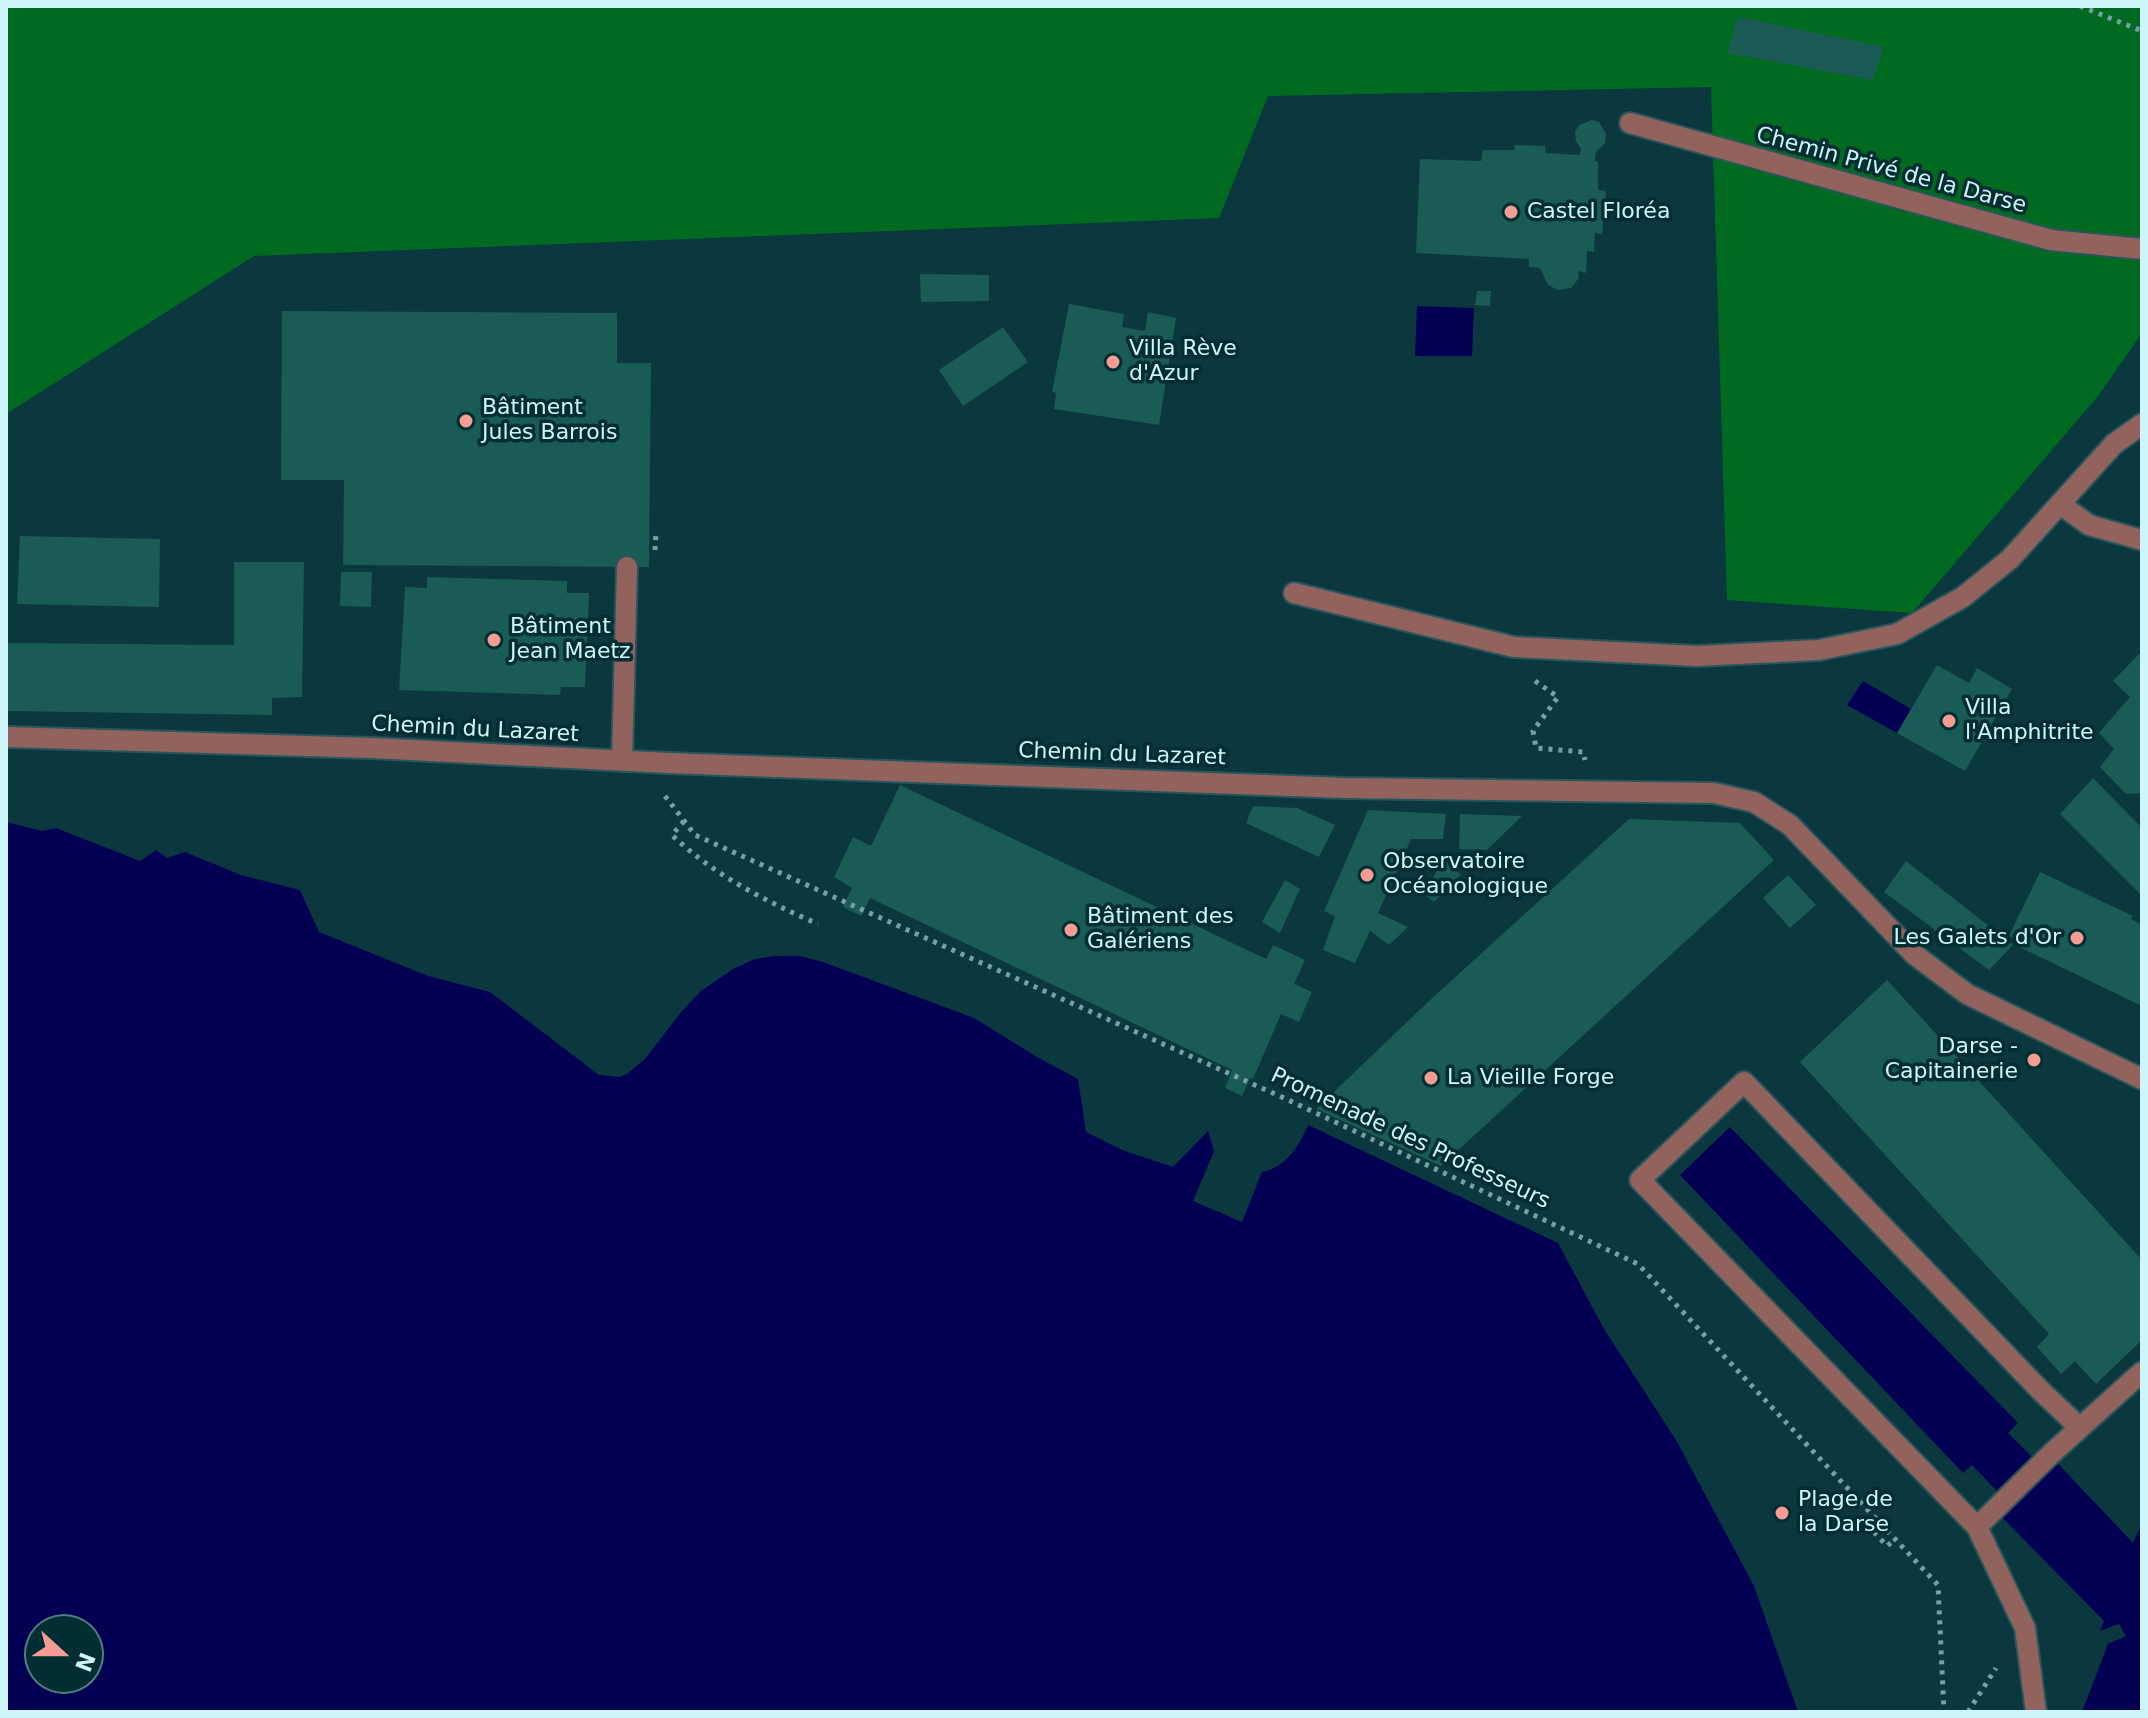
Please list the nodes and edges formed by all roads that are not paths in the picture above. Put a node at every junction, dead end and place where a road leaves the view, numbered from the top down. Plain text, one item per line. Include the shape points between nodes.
1 (1630, 123) dead end
2 (2142, 249) edge
3 (2142, 424) edge
4 (2060, 504) junction
5 (2142, 540) edge
6 (627, 567) dead end
7 (1294, 593) dead end
8 (6, 737) edge
9 (622, 761) junction
10 (2142, 1079) edge
11 (2142, 1372) edge
12 (2080, 1428) junction
13 (1977, 1527) junction
14 (2036, 1712) edge

1 - 2 street, Chemin Privé de la Darse via 2051,240
3 - 4 street via 2114,444
4 - 5 street via 2089,525
4 - 7 street via 2010,559 1963,597 1897,634 1819,650 1697,656 1514,647
6 - 9 street
8 - 9 street, Chemin du Lazaret
9 - 10 street, Chemin du Lazaret via 1345,788 1714,793 1754,802 1790,825 1915,955 1967,994
11 - 12 street
12 - 13 street
12 - 13 street via 1744,1082 1640,1180
13 - 14 street via 2025,1628

